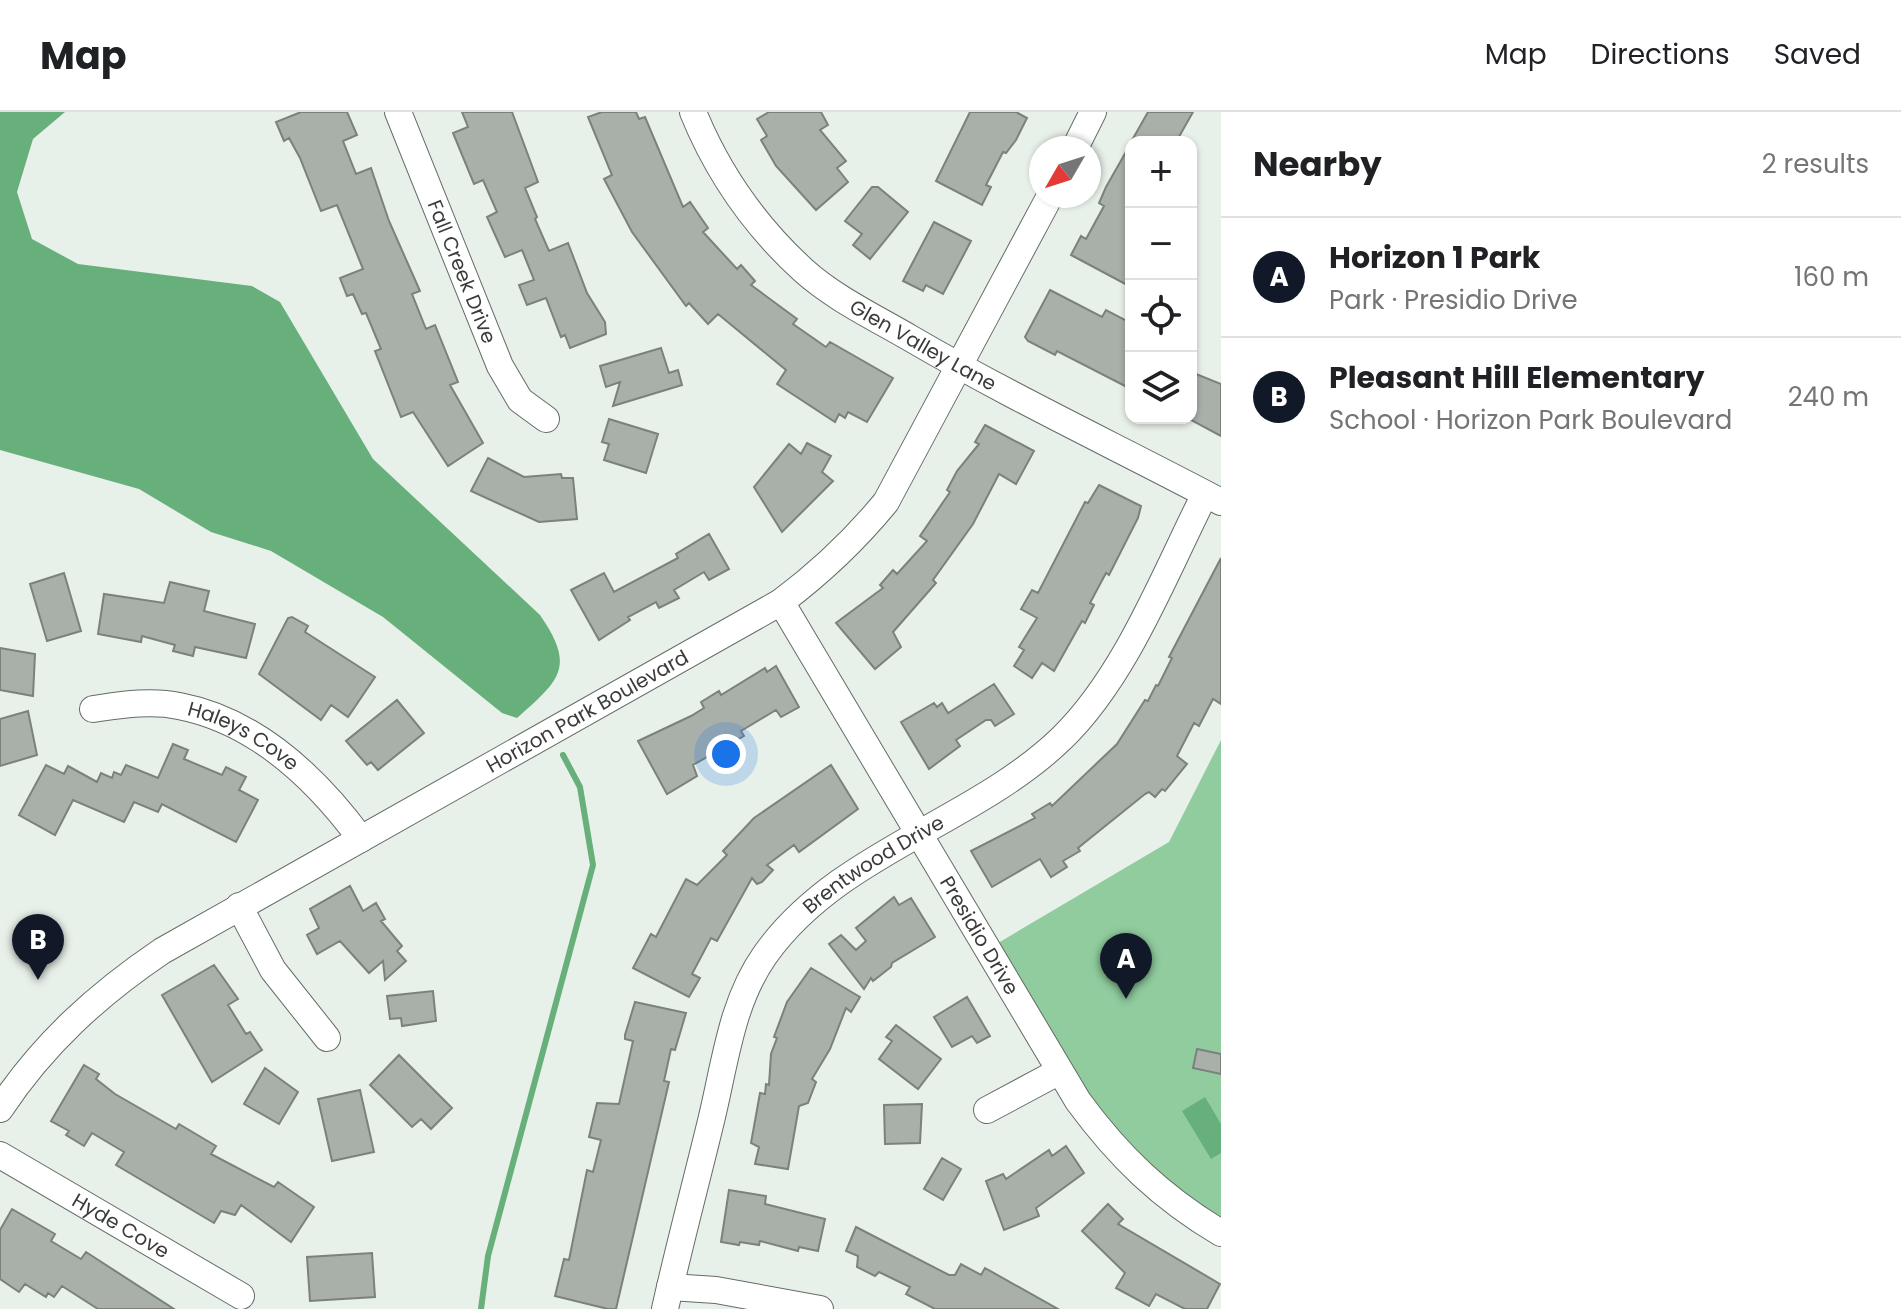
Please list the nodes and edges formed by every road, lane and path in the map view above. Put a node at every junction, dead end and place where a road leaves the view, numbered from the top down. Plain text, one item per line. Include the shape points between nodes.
1 (398, 112) edge
2 (693, 112) edge
3 (1093, 112) edge
4 (1081, 136) edge
5 (1044, 208) edge
6 (960, 367) junction
7 (546, 419) dead end
8 (1213, 498) edge
9 (781, 602) junction
10 (93, 709) dead end
11 (917, 835) junction
12 (361, 839) junction
13 (239, 906) junction
14 (327, 1038) dead end
15 (1058, 1072) junction
16 (0, 1109) edge
17 (987, 1110) dead end
18 (0, 1155) edge
19 (1221, 1233) edge
20 (241, 1296) dead end
21 (667, 1298) edge
22 (820, 1309) edge

1 - 7 street, Fall Creek Drive via 500,366 520,400
2 - 6 street, Glen Valley Lane via 743,203 805,271
3 - 4 street
5 - 6 street, Horizon Park Boulevard
6 - 8 street, Glen Valley Lane
6 - 9 street, Horizon Park Boulevard via 886,502 840,555
8 - 11 street, Brentwood Drive via 1088,709 1024,769
9 - 11 street, Presidio Drive
9 - 12 street, Horizon Park Boulevard
10 - 12 street, Haleys Cove via 179,706 226,722 304,772
11 - 15 street, Presidio Drive
11 - 21 street, Brentwood Drive via 832,886 794,918 743,993
12 - 13 street, Horizon Park Boulevard
13 - 14 street via 273,970
13 - 16 street, Horizon Park Boulevard via 162,951 90,1004 52,1041
15 - 17 street
15 - 19 street, Presidio Drive via 1106,1140 1141,1177 1175,1206
18 - 20 street, Hyde Cove
21 - 22 street via 716,1290

